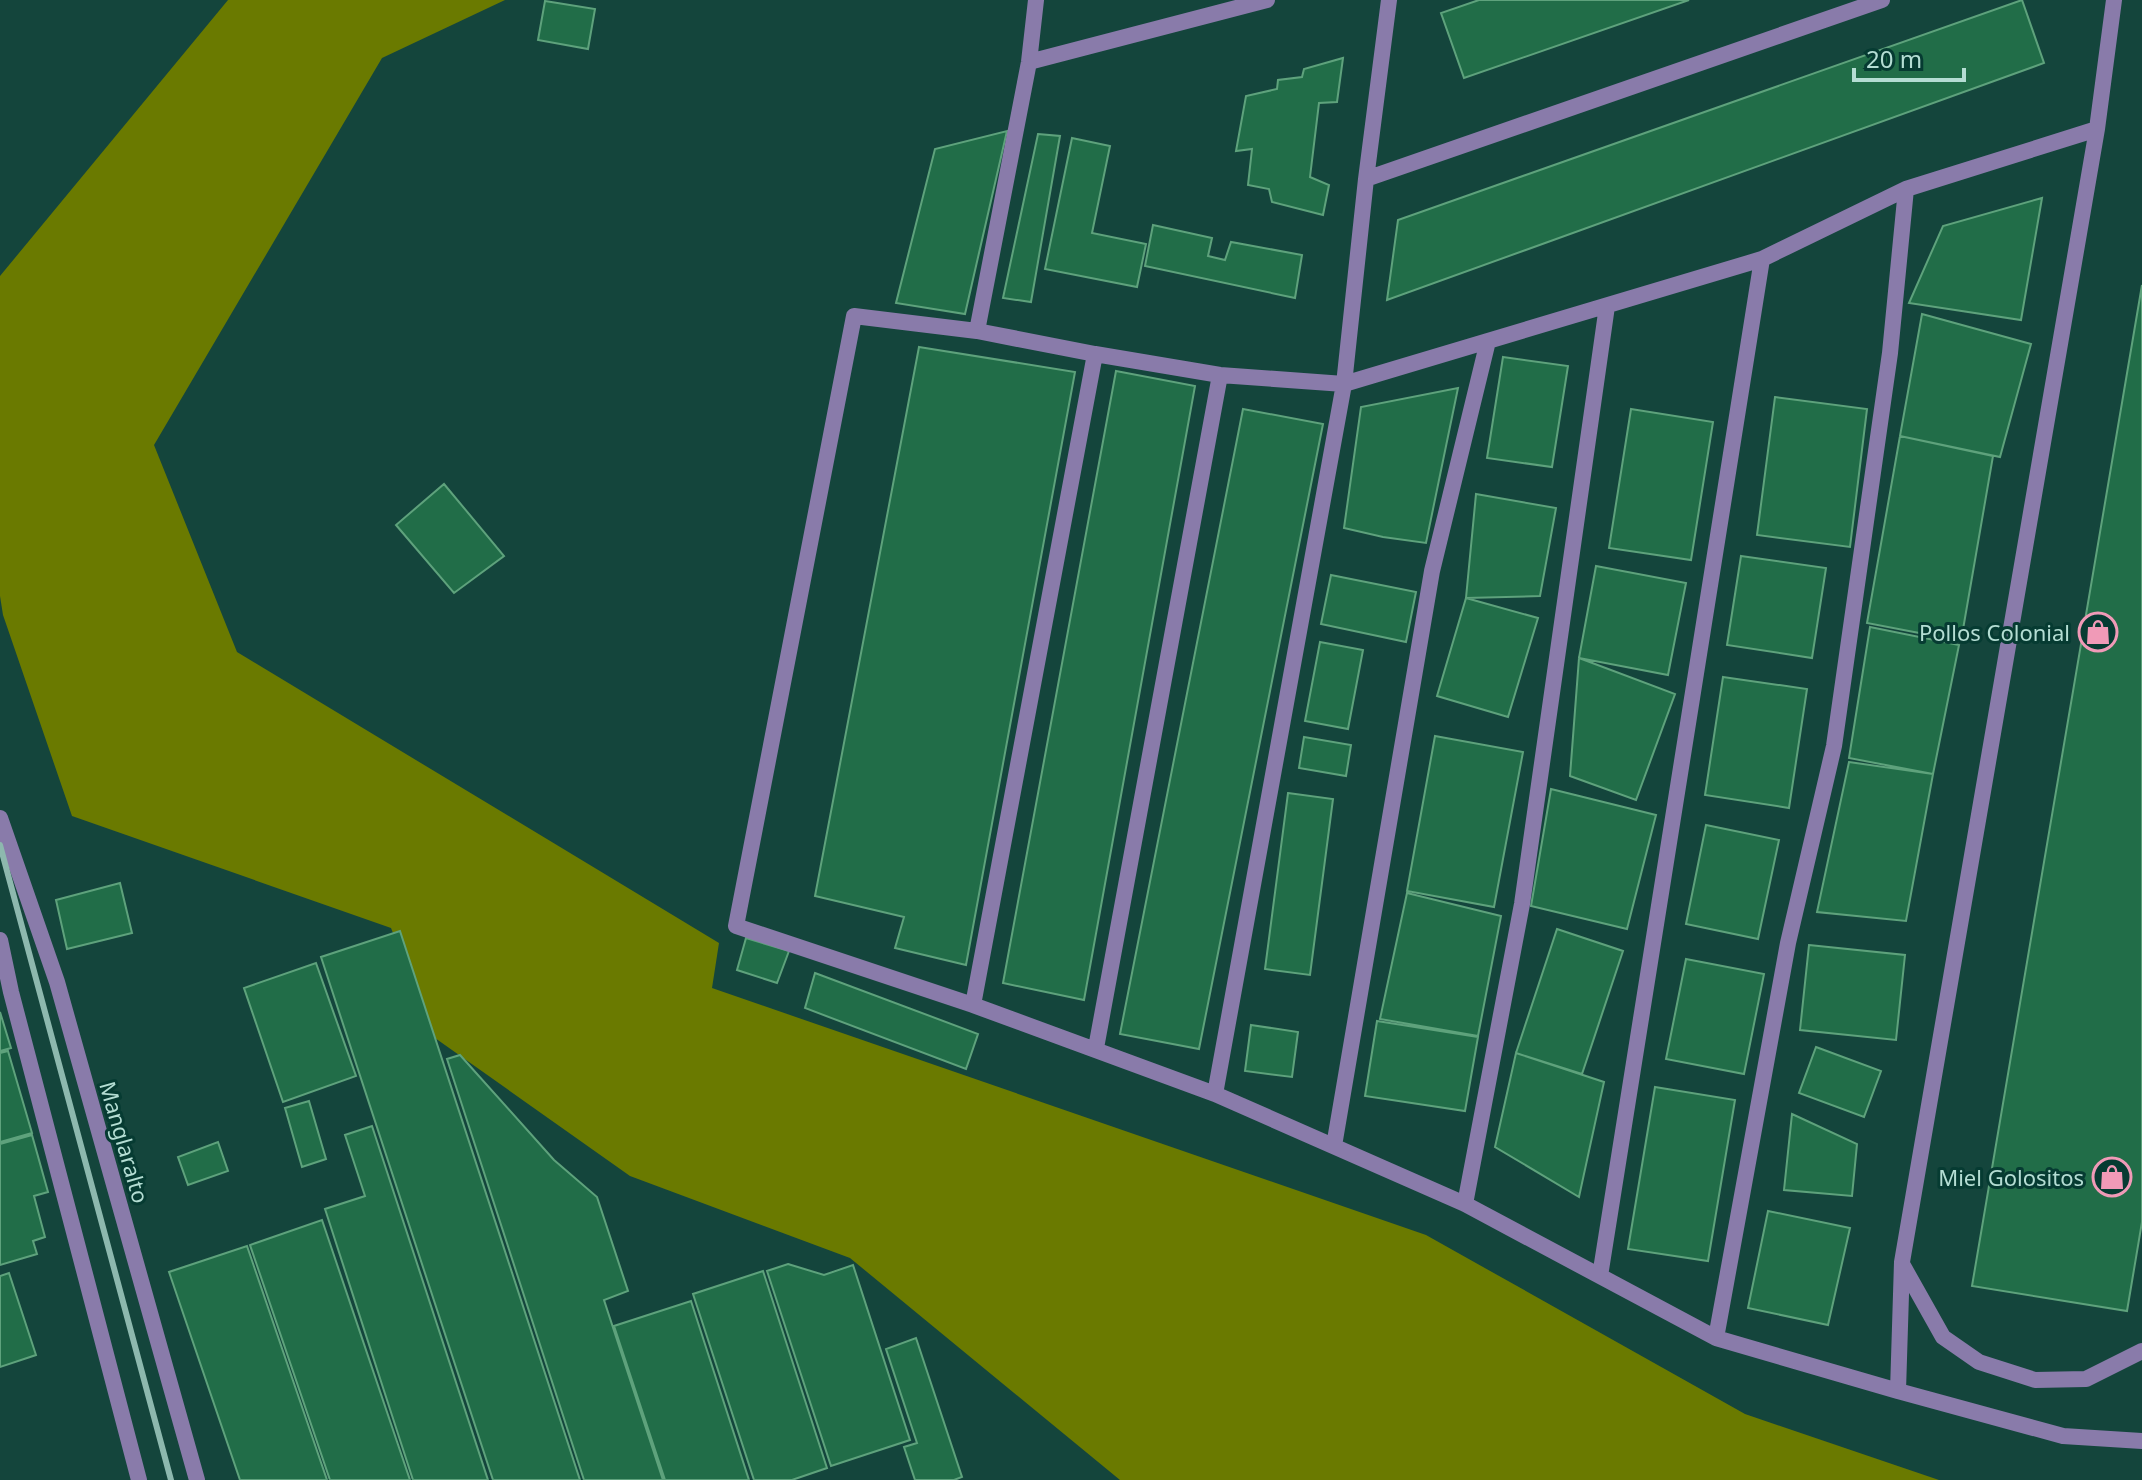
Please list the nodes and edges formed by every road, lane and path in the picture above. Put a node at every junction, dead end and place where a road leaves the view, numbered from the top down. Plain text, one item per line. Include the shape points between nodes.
1 (1036, 0) edge
2 (1267, 0) edge
3 (1389, 0) edge
4 (1882, 0) edge
5 (2114, 0) edge
6 (1029, 62) junction
7 (2097, 129) junction
8 (1366, 179) junction
9 (1906, 189) junction
10 (1762, 259) junction
11 (1607, 306) junction
12 (977, 331) junction
13 (1488, 341) junction
14 (1095, 354) junction
15 (1220, 375) junction
16 (1344, 384) junction
17 (0, 818) edge
18 (0, 940) edge
19 (973, 1005) junction
20 (1096, 1048) junction
21 (1215, 1094) junction
22 (1334, 1146) junction
23 (1465, 1204) junction
24 (1902, 1262) junction
25 (1600, 1276) junction
26 (1716, 1338) junction
27 (2142, 1351) edge
28 (1898, 1391) junction
29 (2142, 1441) edge
30 (139, 1480) edge
31 (197, 1480) edge

1 - 6 street
2 - 6 street
3 - 8 street
4 - 8 street
5 - 7 street
6 - 12 street
7 - 9 street
7 - 24 street
8 - 16 street
9 - 10 street
9 - 26 street via 1890,353 1834,746 1788,943
10 - 11 street
10 - 25 street
11 - 13 street
11 - 23 street via 1522,904
12 - 14 street
12 - 19 street via 854,316 736,926
13 - 16 street
13 - 22 street via 1432,571
14 - 15 street
14 - 19 street
15 - 16 street
15 - 20 street
16 - 21 street
17 - 31 street, Manglaralto via 57,982
18 - 30 street
19 - 20 street
20 - 21 street
21 - 22 street
22 - 23 street
23 - 25 street
24 - 27 street via 1943,1337 1979,1362 2035,1380 2086,1379
24 - 28 street
25 - 26 street
26 - 28 street
28 - 29 street via 2063,1436

